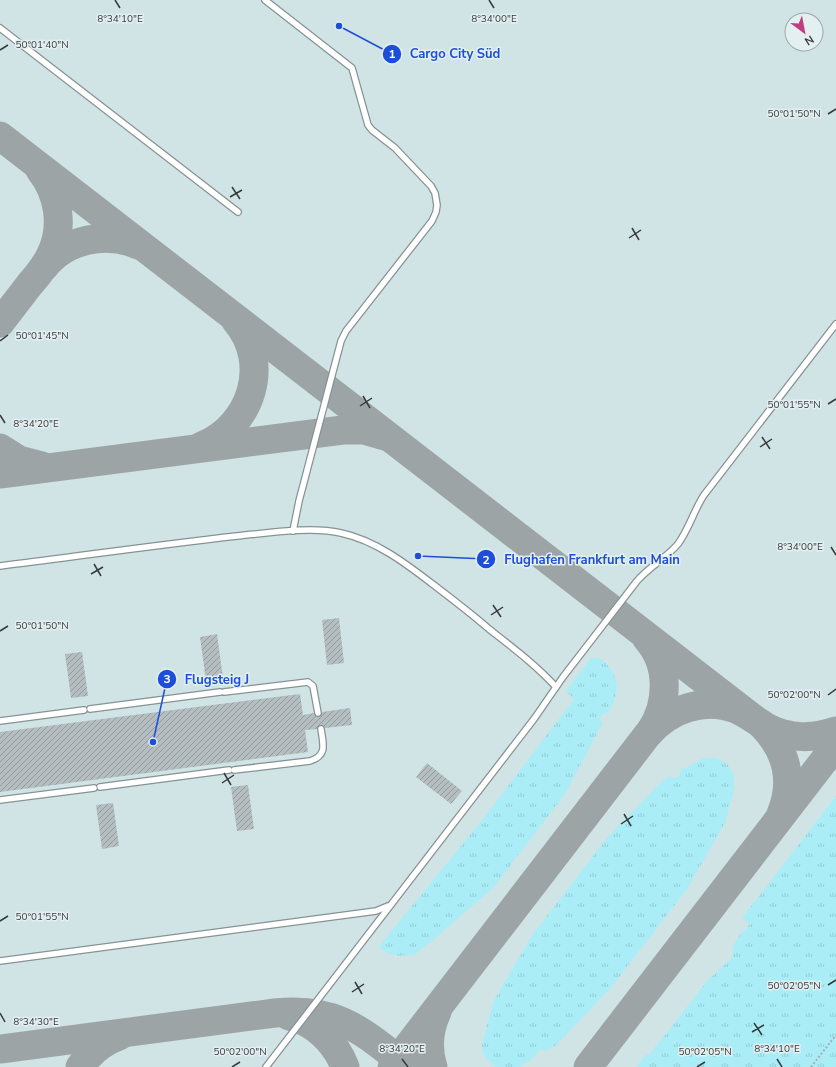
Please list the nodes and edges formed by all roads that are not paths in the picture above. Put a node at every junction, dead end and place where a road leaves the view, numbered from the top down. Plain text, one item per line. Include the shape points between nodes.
1 (265, 0) edge
2 (0, 28) edge
3 (238, 212) dead end
4 (836, 324) edge
5 (293, 531) junction
6 (0, 566) edge
7 (556, 687) junction
8 (318, 713) dead end
9 (0, 721) edge
10 (321, 729) dead end
11 (0, 800) edge
12 (393, 902) junction
13 (0, 961) edge
14 (266, 1067) edge

1 - 5 lane via 352,68 368,125 404,156 431,186 437,205 432,221 346,331 341,341
2 - 3 lane
4 - 7 lane via 704,495 678,544 645,572
5 - 6 lane
5 - 7 lane via 340,532 386,551 476,618 543,672
7 - 12 lane
8 - 9 lane via 313,686 308,682
10 - 11 lane via 324,748 322,754 310,761
12 - 13 lane via 376,911
12 - 14 lane

